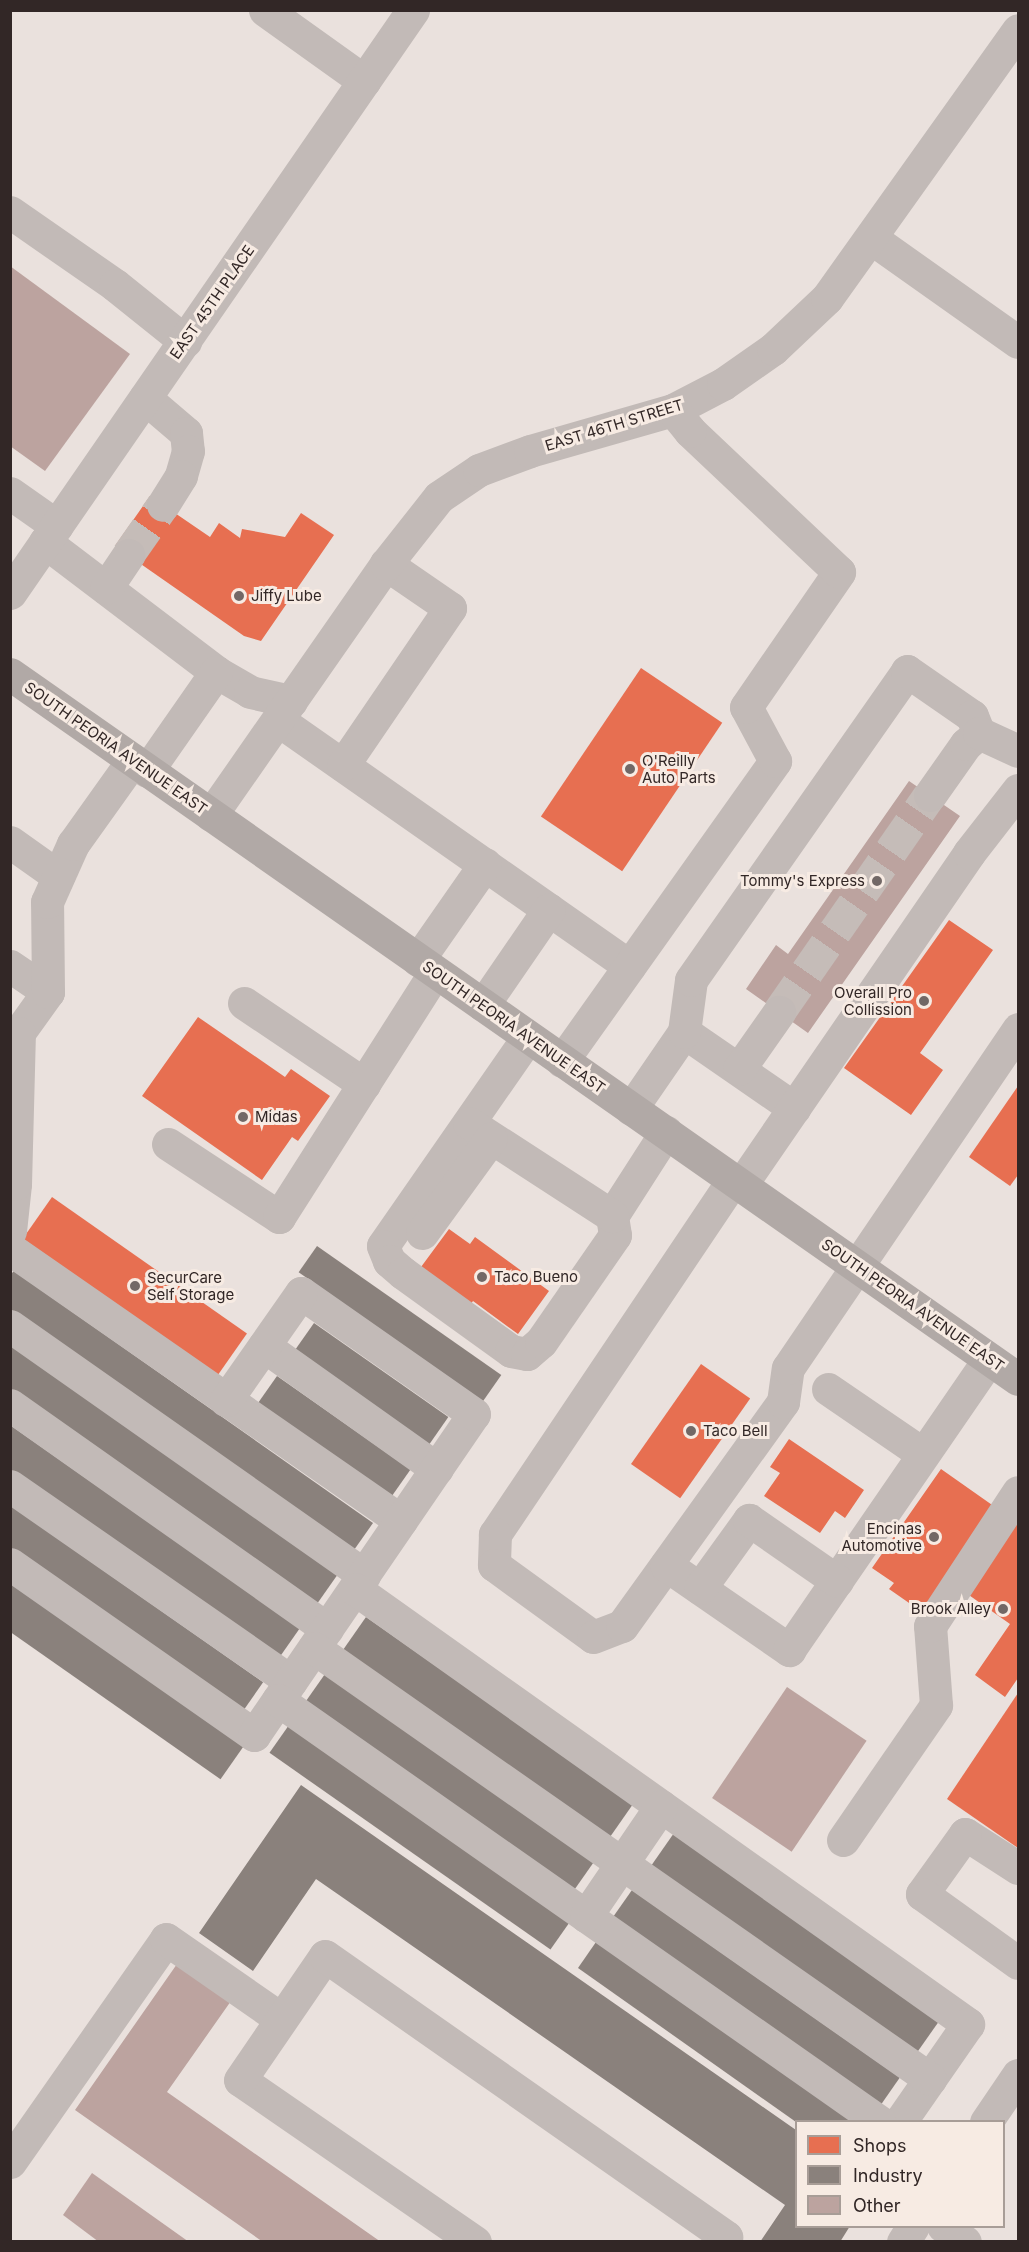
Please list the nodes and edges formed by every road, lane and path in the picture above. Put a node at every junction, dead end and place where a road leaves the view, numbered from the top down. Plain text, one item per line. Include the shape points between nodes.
1 (265, 10) edge
2 (413, 10) edge
3 (1018, 30) edge
4 (364, 81) junction
5 (10, 212) edge
6 (871, 238) junction
7 (185, 341) junction
8 (1018, 342) edge
9 (145, 398) junction
10 (673, 410) junction
11 (10, 493) edge
12 (163, 505) tunnel mouth
13 (51, 534) junction
14 (128, 555) tunnel mouth
15 (386, 564) junction
16 (106, 588) junction
17 (10, 593) edge
18 (216, 672) junction
19 (10, 674) edge
20 (285, 710) junction
21 (976, 725) junction
22 (1018, 751) edge
23 (140, 765) junction
24 (343, 765) junction
25 (1018, 790) edge
26 (930, 795) tunnel mouth
27 (211, 815) junction
28 (10, 842) edge
29 (485, 864) junction
30 (58, 876) junction
31 (549, 909) junction
32 (10, 966) edge
33 (427, 966) junction
34 (629, 966) junction
35 (48, 992) junction
36 (244, 1003) dead end
37 (483, 1005) junction
38 (779, 1012) tunnel mouth
39 (1018, 1029) edge
40 (684, 1032) junction
41 (528, 1037) junction
42 (15, 1039) edge
43 (562, 1061) junction
44 (739, 1069) junction
45 (364, 1084) junction
46 (794, 1108) junction
47 (631, 1109) junction
48 (480, 1131) junction
49 (666, 1132) junction
50 (168, 1144) dead end
51 (737, 1182) junction
52 (612, 1216) junction
53 (10, 1231) edge
54 (422, 1233) dead end
55 (10, 1249) edge
56 (857, 1266) junction
57 (10, 1326) edge
58 (264, 1346) junction
59 (989, 1359) junction
60 (1018, 1379) edge
61 (828, 1389) dead end
62 (226, 1400) junction
63 (10, 1405) edge
64 (923, 1454) junction
65 (437, 1469) junction
66 (10, 1486) edge
67 (1018, 1492) edge
68 (401, 1521) junction
69 (10, 1564) edge
70 (666, 1565) junction
71 (837, 1581) junction
72 (359, 1582) junction
73 (700, 1588) junction
74 (320, 1639) junction
75 (285, 1691) junction
76 (661, 1806) junction
77 (843, 1840) dead end
78 (621, 1864) junction
79 (1018, 1868) edge
80 (586, 1916) junction
81 (1018, 1963) edge
82 (281, 2019) junction
83 (1018, 2075) edge
84 (930, 2079) junction
85 (879, 2120) edge
86 (901, 2120) edge
87 (987, 2120) edge
88 (10, 2162) edge
89 (912, 2228) edge
90 (946, 2228) edge
91 (475, 2241) edge
92 (723, 2241) edge
93 (903, 2241) edge
94 (965, 2241) edge

1 - 4 street
2 - 4 street, EAST 45TH PLACE
3 - 6 street, EAST 46TH STREET
4 - 7 street, EAST 45TH PLACE
5 - 7 street via 115,285
6 - 8 street
6 - 10 street, EAST 46TH STREET via 827,298 773,349 723,384
7 - 9 street, EAST 45TH PLACE
9 - 12 street via 186,433 188,451 181,476
9 - 13 street, EAST 45TH PLACE
10 - 15 street, EAST 46TH STREET via 479,471 439,497
10 - 34 street via 690,431 839,572 746,707 775,761
11 - 13 street
13 - 16 street
13 - 17 street, EAST 45TH PLACE
14 - 16 street
15 - 20 street, EAST 46TH STREET
15 - 24 street via 450,608
16 - 18 street
18 - 20 street
18 - 23 street
19 - 23 main road, SOUTH PEORIA AVENUE EAST
20 - 24 street
20 - 27 street, EAST 46TH STREET
21 - 22 street
21 - 26 street
21 - 40 street via 907,671 692,980
23 - 27 main road, SOUTH PEORIA AVENUE EAST
23 - 30 street via 73,844
24 - 29 street
25 - 46 street via 969,853
27 - 33 main road, SOUTH PEORIA AVENUE EAST
28 - 30 street
29 - 31 street
29 - 33 street
30 - 35 street via 47,902
31 - 34 street
31 - 37 street
32 - 35 street
33 - 37 main road, SOUTH PEORIA AVENUE EAST
33 - 45 street
34 - 43 street
35 - 42 street
36 - 45 street
37 - 41 main road, SOUTH PEORIA AVENUE EAST
38 - 44 street
39 - 56 street
40 - 44 street
40 - 47 street
41 - 43 main road, SOUTH PEORIA AVENUE EAST
41 - 48 street
42 - 53 street via 15,1184
43 - 47 main road, SOUTH PEORIA AVENUE EAST
44 - 46 street
45 - 50 street via 279,1217
46 - 51 street
47 - 49 main road, SOUTH PEORIA AVENUE EAST
48 - 52 street
48 - 52 street via 383,1246 389,1261 403,1273 511,1351 527,1354 541,1342 615,1235
48 - 54 street
49 - 51 main road, SOUTH PEORIA AVENUE EAST
49 - 52 street
51 - 56 main road, SOUTH PEORIA AVENUE EAST
51 - 70 street via 495,1534 494,1565 593,1637 622,1626
55 - 62 street
56 - 59 main road, SOUTH PEORIA AVENUE EAST
56 - 70 street via 788,1368 783,1402
57 - 72 street
58 - 62 street
58 - 65 street
58 - 65 street via 301,1293 474,1414
59 - 60 main road, SOUTH PEORIA AVENUE EAST
59 - 64 street
61 - 64 street
62 - 68 street
63 - 74 street
64 - 71 street
65 - 68 street
66 - 75 street
67 - 77 street via 930,1626 936,1705
68 - 72 street
69 - 75 street via 254,1735
70 - 73 street
71 - 73 street via 748,1520
71 - 73 street via 789,1650
72 - 74 street
72 - 76 street
74 - 75 street
74 - 78 street
75 - 80 street
76 - 78 street
76 - 84 street via 968,2024
78 - 80 street
78 - 84 street
79 - 81 street via 964,1834 922,1894
80 - 85 street
82 - 88 street via 166,1939
82 - 91 street via 240,2080
82 - 92 street via 325,1956 726,2237
83 - 87 street
84 - 86 street
89 - 93 street
90 - 94 street

